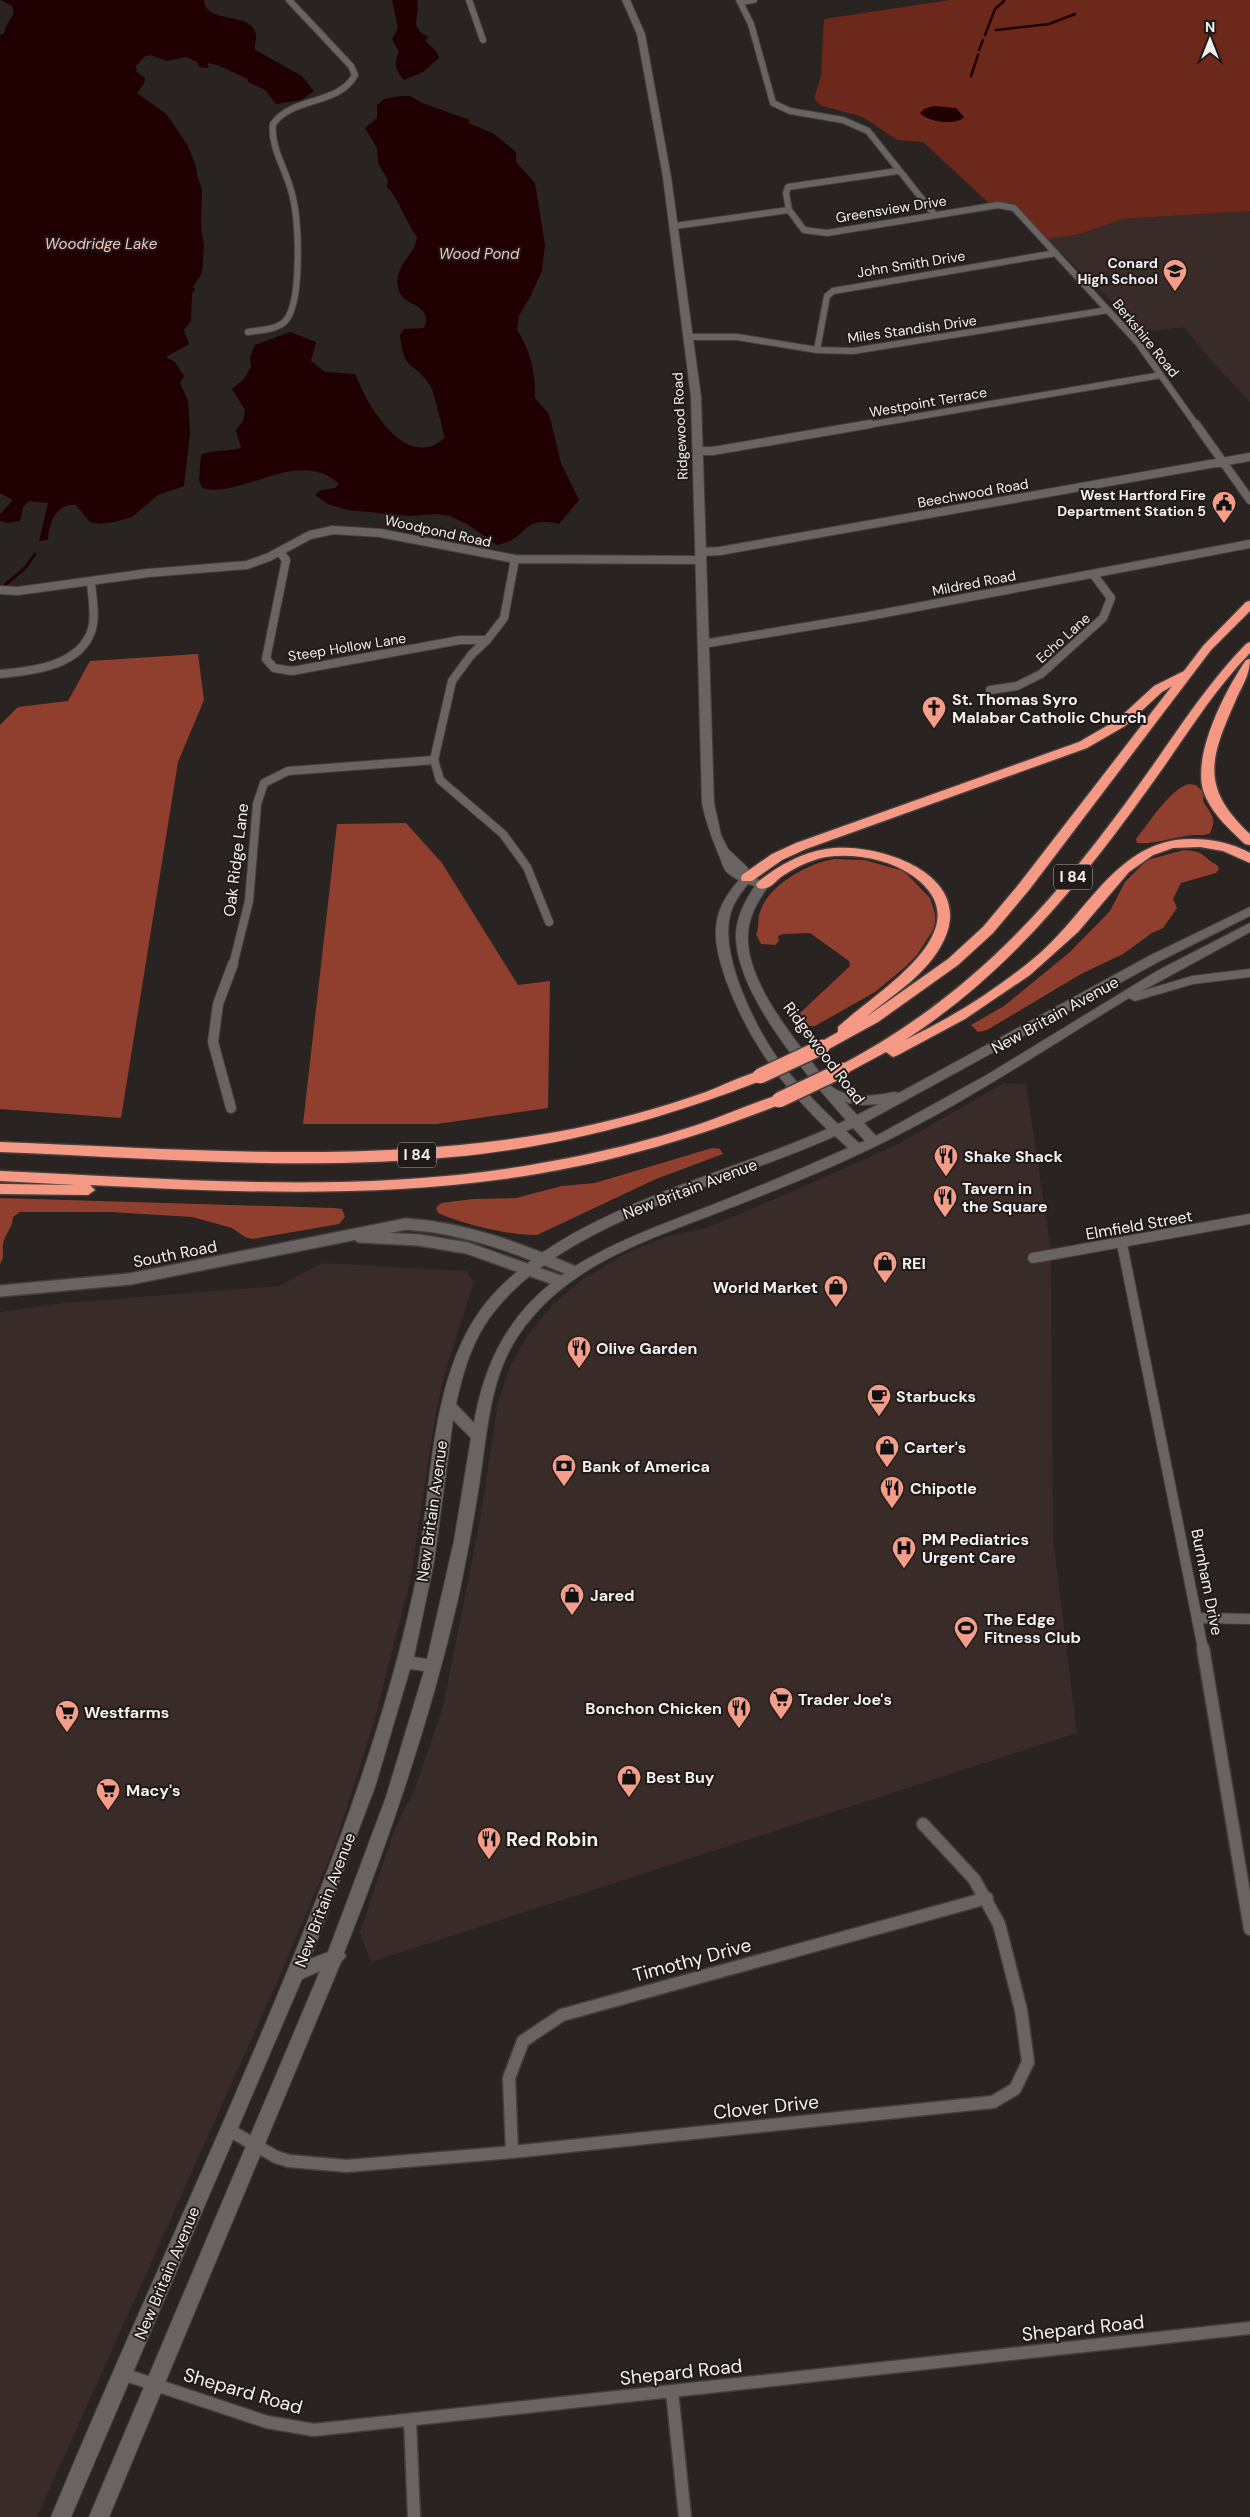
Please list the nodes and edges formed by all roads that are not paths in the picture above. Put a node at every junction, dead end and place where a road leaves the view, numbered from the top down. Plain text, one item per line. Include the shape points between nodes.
1 (289, 0) edge
2 (469, 0) edge
3 (626, 0) edge
4 (754, 0) edge
5 (740, 1) edge
6 (483, 40) dead end
7 (898, 171) junction
8 (1008, 206) joint
9 (789, 210) junction
10 (934, 214) junction
11 (675, 226) junction
12 (1056, 253) junction
13 (1108, 310) junction
14 (248, 332) dead end
15 (689, 337) junction
16 (817, 350) junction
17 (1161, 375) junction
18 (699, 452) junction
19 (1250, 457) edge
20 (1223, 461) junction
21 (1250, 500) edge
22 (1250, 544) edge
23 (280, 552) junction
24 (701, 556) junction
25 (515, 559) junction
26 (1093, 574) junction
27 (91, 582) junction
28 (0, 590) edge
29 (1250, 604) edge
30 (487, 640) junction
31 (703, 644) junction
32 (1250, 646) edge
33 (1250, 663) edge
34 (1189, 671) junction
35 (0, 674) edge
36 (990, 690) dead end
37 (434, 760) junction
38 (1250, 841) edge
39 (1250, 859) edge
40 (747, 878) junction
41 (764, 886) junction
42 (1250, 911) edge
43 (549, 922) dead end
44 (1250, 927) edge
45 (1250, 973) edge
46 (1106, 1007) junction
47 (827, 1045) junction
48 (848, 1068) junction
49 (822, 1084) junction
50 (921, 1087) junction
51 (231, 1108) dead end
52 (855, 1121) junction
53 (837, 1130) junction
54 (0, 1136) edge
55 (874, 1142) junction
56 (0, 1147) edge
57 (64, 1150) junction
58 (858, 1150) junction
59 (0, 1176) edge
60 (227, 1185) junction
61 (0, 1189) edge
62 (1250, 1219) edge
63 (354, 1236) junction
64 (1122, 1244) junction
65 (543, 1258) junction
66 (1033, 1258) dead end
67 (529, 1270) junction
68 (573, 1271) junction
69 (560, 1281) junction
70 (0, 1291) edge
71 (448, 1405) junction
72 (479, 1435) junction
73 (1198, 1618) junction
74 (1250, 1619) edge
75 (405, 1662) junction
76 (434, 1666) junction
77 (923, 1824) dead end
78 (986, 1898) junction
79 (1250, 1929) edge
80 (336, 1956) junction
81 (297, 1972) junction
82 (229, 2130) junction
83 (256, 2147) junction
84 (512, 2152) junction
85 (1250, 2328) edge
86 (123, 2374) junction
87 (155, 2384) junction
88 (672, 2392) junction
89 (410, 2420) junction
90 (61, 2517) edge
91 (99, 2517) edge
92 (414, 2517) edge
93 (685, 2517) edge

1 - 14 street via 355,74 348,86 336,94 293,108 273,124 272,135 293,194 297,218 294,303 286,321
2 - 6 street
3 - 11 main road, Ridgewood Road via 643,41
4 - 5 street
5 - 7 street via 751,24 773,103 790,111 827,116 858,125 868,132
7 - 9 street via 788,187
7 - 10 street
8 - 10 street, Greensview Drive via 998,204
8 - 12 street, Berkshire Road via 1014,208
9 - 10 street, Greensview Drive via 804,230 826,233
9 - 11 street
11 - 15 main road, Ridgewood Road
12 - 13 street, Berkshire Road
12 - 16 street, John Smith Drive via 838,289 827,296
13 - 16 street, Miles Standish Drive via 865,350
13 - 17 street, Berkshire Road
15 - 16 street, Miles Standish Drive via 737,337
15 - 18 main road, Ridgewood Road
17 - 18 street, Westpoint Terrace
17 - 20 street, Berkshire Road
18 - 24 main road, Ridgewood Road
19 - 20 street, Beechwood Road
20 - 21 street, Berkshire Road
20 - 24 street, Beechwood Road
22 - 26 street, Mildred Road
23 - 25 street, Woodpond Road via 302,536 330,530 380,531 486,556
23 - 27 street, Woodpond Road via 246,565 129,575
23 - 30 street, Steep Hollow Lane via 286,560 266,659 274,668 292,671 460,640
24 - 25 street, Woodpond Road
24 - 31 main road, Ridgewood Road
25 - 30 street via 504,618
26 - 31 street, Mildred Road
26 - 36 street, Echo Lane via 1111,598 1103,618 1042,674 1017,686
27 - 28 street, Woodpond Road via 18,591
27 - 35 street via 93,617 88,641 57,664
29 - 34 highway, I 84 via 1220,632
30 - 37 street via 452,681
31 - 40 main road, Ridgewood Road via 708,803 725,863 733,873
32 - 48 highway, I 84 via 1222,678 1109,833 1024,936 989,970 944,1006
33 - 38 highway via 1226,706 1209,752 1206,770 1216,805
34 - 40 highway via 1158,689 1116,726 1082,745 801,846 777,857
34 - 47 highway, I 84 via 1024,888 988,930 915,991
37 - 43 street via 440,780 503,834 527,866
37 - 51 street, Oak Ridge Lane via 288,771 264,784 257,804 249,901 237,953 218,1004 214,1042
39 - 48 highway via 1226,848 1196,844 1171,845 1146,853 1122,872 1064,939 1010,983 903,1047
40 - 41 main road, Ridgewood Road
40 - 53 main road via 730,899 724,916 721,936 724,955 760,1042 787,1080
41 - 47 highway via 781,871 803,859 858,852 891,859 912,868 928,882 941,901 943,923 928,955
41 - 49 main road, Ridgewood Road via 751,902 744,921 742,941 745,957 772,1014
42 - 50 main road, New Britain Avenue
44 - 46 main road, New Britain Avenue
45 - 46 main road via 1178,983
46 - 55 main road, New Britain Avenue via 949,1102
47 - 57 highway, I 84, bridge via 702,1099 616,1124 538,1140 451,1152 316,1158
48 - 60 highway, I 84, bridge via 779,1100 708,1126 638,1147 508,1173 380,1185
49 - 50 main road via 846,1098 863,1102
49 - 52 main road, Ridgewood Road
50 - 52 main road, New Britain Avenue
52 - 53 main road, New Britain Avenue
52 - 55 main road, Ridgewood Road
53 - 58 main road
53 - 65 main road, New Britain Avenue via 616,1218 575,1237
54 - 57 highway via 37,1141
55 - 58 main road, New Britain Avenue
56 - 57 highway, I 84
58 - 68 main road, New Britain Avenue via 627,1242
59 - 60 highway, I 84
60 - 61 highway via 154,1191
62 - 64 street, Elmfield Street
63 - 65 street, South Road via 389,1226 425,1224 487,1237
63 - 67 street, South Road via 454,1245
63 - 70 street, South Road via 111,1282
64 - 66 street, Elmfield Street
64 - 73 street, Burnham Drive
65 - 67 main road, New Britain Avenue
65 - 68 street, South Road
67 - 69 street, South Road
67 - 71 main road, New Britain Avenue via 498,1299 475,1330 457,1367
68 - 69 main road, New Britain Avenue
69 - 72 main road, New Britain Avenue via 522,1320 502,1352 490,1381
71 - 72 main road
71 - 75 main road, New Britain Avenue via 430,1541
72 - 76 main road, New Britain Avenue via 456,1568
73 - 74 street
73 - 79 street, Burnham Drive
75 - 76 main road
75 - 81 main road, New Britain Avenue via 362,1803
76 - 80 main road, New Britain Avenue via 388,1819
77 - 78 street, Clover Drive via 974,1879
78 - 84 street, Timothy Drive via 562,2015 523,2041 510,2078
78 - 84 street, Clover Drive via 999,1924 1021,2010 1028,2062 1015,2089 993,2102
80 - 81 main road
80 - 83 main road, New Britain Avenue
81 - 82 main road, New Britain Avenue
82 - 83 street, Clover Drive
82 - 86 main road, New Britain Avenue
83 - 84 street, Clover Drive via 289,2161 346,2166
83 - 87 main road, New Britain Avenue
85 - 88 street, Shepard Road
86 - 87 street, Shepard Road
86 - 90 main road, New Britain Avenue
87 - 89 street, Shepard Road via 292,2428 314,2430
87 - 91 main road, New Britain Avenue
88 - 89 street, Shepard Road
88 - 93 street
89 - 92 street

